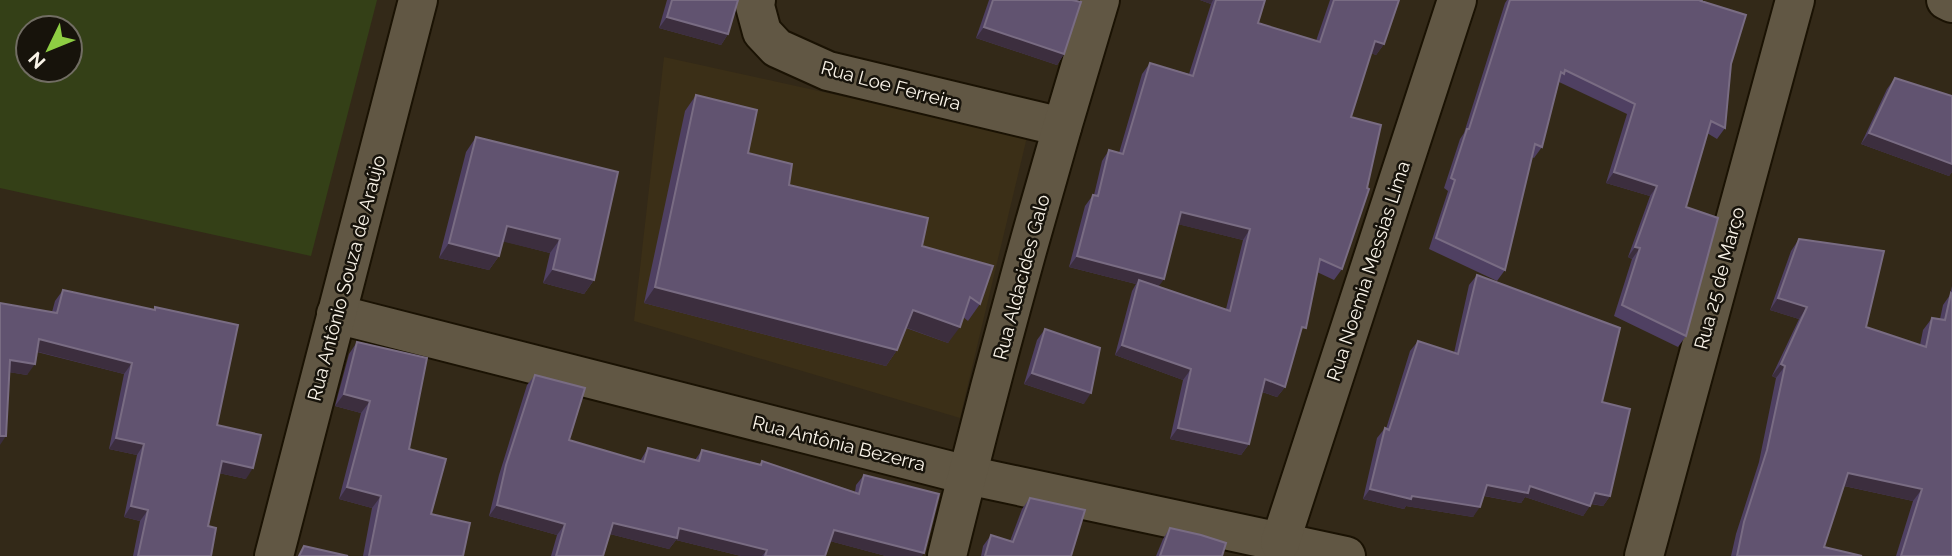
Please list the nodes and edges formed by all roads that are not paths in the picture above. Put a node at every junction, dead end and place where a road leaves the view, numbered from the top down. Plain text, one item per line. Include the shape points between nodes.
1 (418, 0) edge
2 (756, 0) edge
3 (1100, 0) edge
4 (1457, 0) edge
5 (1795, 0) edge
6 (1945, 0) edge
7 (1952, 3) edge
8 (1062, 127) junction
9 (336, 314) junction
10 (967, 475) junction
11 (1280, 543) junction
12 (274, 556) edge
13 (947, 556) edge
14 (1346, 556) edge
15 (1644, 556) edge

1 - 9 street, Rua Antônio Souza de Araújo
2 - 8 street, Rua Loe Ferreira via 762,32 777,48 828,71
3 - 8 street, Rua Aldacides Galo
4 - 11 street, Rua Noemia Messias Lima
5 - 15 street, Rua 25 de Março
6 - 7 street
8 - 10 street, Rua Aldacides Galo
9 - 10 street, Rua Antônia Bezerra
9 - 12 street, Rua Antônio Souza de Araújo
10 - 11 street, Rua Antônia Bezerra
10 - 13 street, Rua Aldacides Galo
11 - 14 street, Rua Antônia Bezerra

